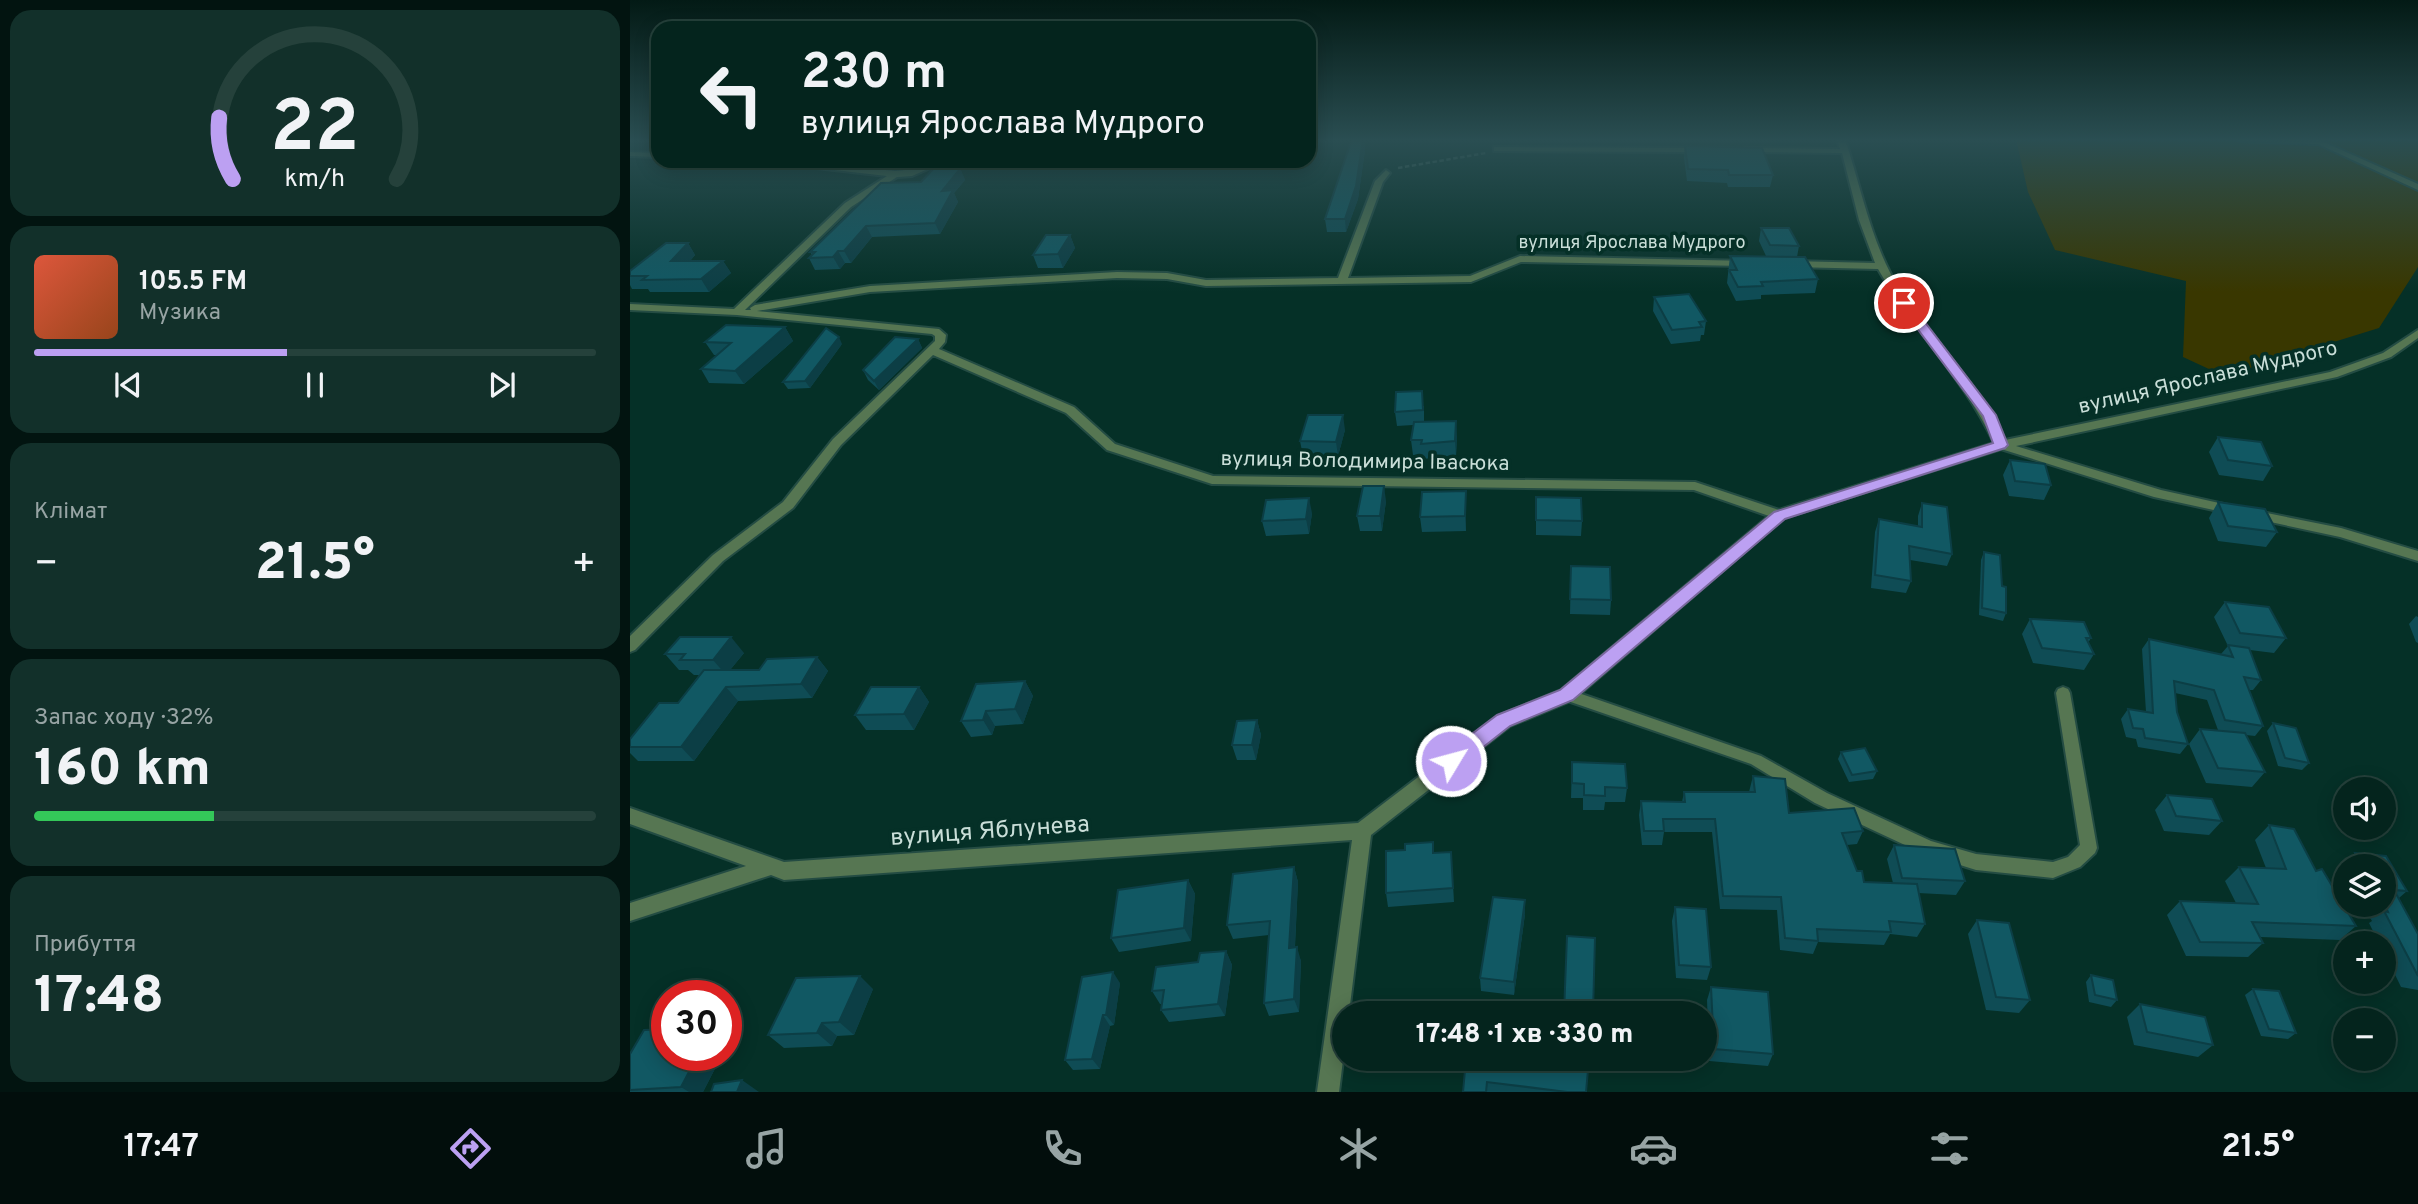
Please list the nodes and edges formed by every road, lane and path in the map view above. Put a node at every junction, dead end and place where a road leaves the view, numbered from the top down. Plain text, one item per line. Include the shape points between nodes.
1 (871, 190) edge
2 (1376, 190) edge
3 (1857, 190) edge
4 (1756, 264) edge
5 (1784, 264) edge
6 (1881, 266) junction
7 (1342, 281) junction
8 (630, 307) edge
9 (737, 312) junction
10 (2418, 333) edge
11 (932, 350) junction
12 (2000, 445) junction
13 (1779, 515) junction
14 (2418, 556) edge
15 (630, 646) edge
16 (2063, 693) dead end
17 (1567, 695) junction
18 (630, 816) edge
19 (1362, 831) junction
20 (772, 866) junction
21 (630, 912) edge
22 (1328, 1092) edge

1 - 9 street via 848,205
2 - 7 street
3 - 6 street
4 - 7 street, вулиця Ярослава Мудрого via 1520,259 1471,279
5 - 6 street
6 - 12 street via 1916,321 1990,415
7 - 9 street via 1206,284 1167,276 1117,275 870,289
8 - 9 street
9 - 11 street via 935,331 941,335 940,342
10 - 12 street, вулиця Ярослава Мудрого via 2387,355 2333,374
11 - 13 street, вулиця Володимира Івасюка via 1070,410 1111,447 1212,480 1695,486
11 - 15 street via 837,442 788,505 718,558
12 - 13 street, вулиця Ярослава Мудрого
12 - 14 street via 2158,494 2341,533
13 - 17 street, вулиця Ярослава Мудрого
16 - 17 lane via 2089,848 2074,862 2053,870 1976,862 1928,848 1756,760
17 - 19 street, вулиця Ярослава Мудрого via 1504,721
18 - 20 street, вулиця Яблунева
19 - 20 street, вулиця Яблунева via 784,871
19 - 22 street
20 - 21 street

